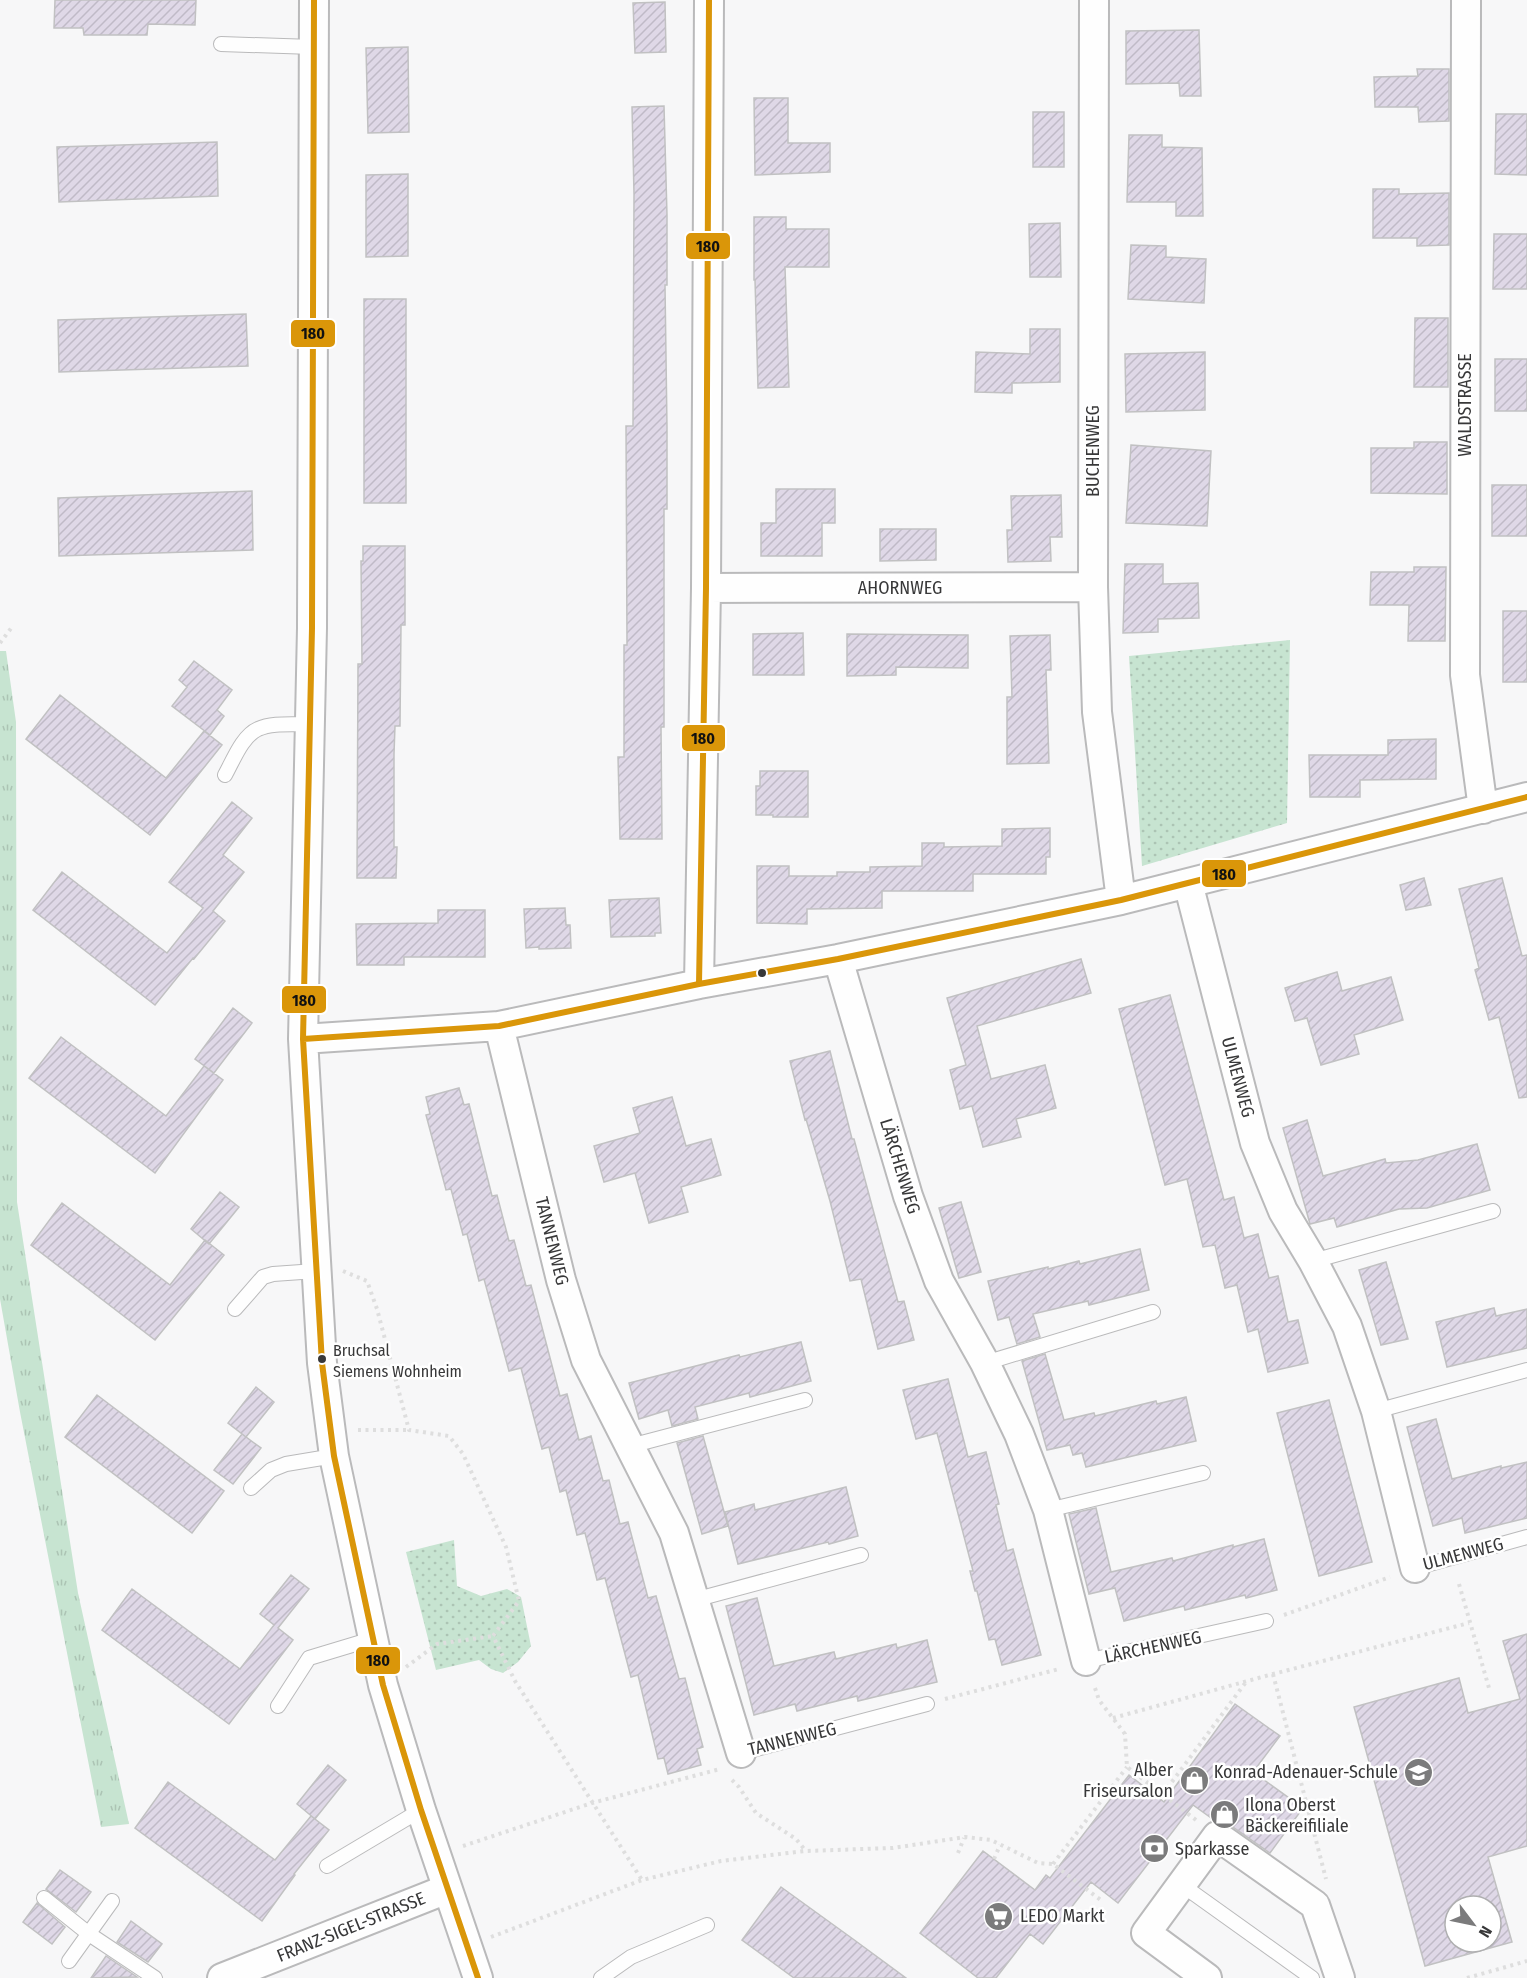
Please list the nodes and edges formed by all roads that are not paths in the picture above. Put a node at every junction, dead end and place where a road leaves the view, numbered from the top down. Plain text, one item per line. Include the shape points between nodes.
1 (314, 0) edge
2 (709, 0) edge
3 (1094, 0) edge
4 (1466, 0) edge
5 (222, 44) dead end
6 (314, 46) junction
7 (1093, 587) junction
8 (706, 588) junction
9 (310, 724) junction
10 (225, 775) dead end
11 (1527, 797) edge
12 (1483, 809) junction
13 (1188, 883) junction
14 (1120, 900) junction
15 (838, 959) junction
16 (699, 984) junction
17 (499, 1026) junction
18 (303, 1039) junction
19 (1492, 1211) dead end
20 (1313, 1261) junction
21 (328, 1276) junction
22 (235, 1308) dead end
23 (1153, 1312) dead end
24 (985, 1363) junction
25 (1527, 1370) edge
26 (805, 1400) dead end
27 (1376, 1411) junction
28 (630, 1446) junction
29 (334, 1456) junction
30 (1203, 1473) dead end
31 (251, 1488) dead end
32 (1048, 1510) junction
33 (1527, 1537) edge
34 (861, 1555) dead end
35 (1415, 1568) joint
36 (694, 1600) junction
37 (1266, 1621) road end
38 (372, 1639) junction
39 (1086, 1661) joint
40 (927, 1704) road end
41 (278, 1706) dead end
42 (730, 1762) joint
43 (421, 1810) junction
44 (327, 1866) dead end
45 (1182, 1885) junction
46 (447, 1889) junction
47 (44, 1898) dead end
48 (112, 1901) dead end
49 (707, 1925) dead end
50 (89, 1934) junction
51 (69, 1961) dead end
52 (155, 1978) edge
53 (222, 1978) edge
54 (478, 1978) edge
55 (602, 1978) edge
56 (1207, 1978) edge
57 (1312, 1978) edge
58 (1340, 1978) edge

1 - 6 street, FRANZ-SIGEL-STRASSE
2 - 8 street
3 - 7 street, BUCHENWEG
4 - 12 street, WALDSTRASSE via 1465,675
5 - 6 lane
6 - 9 street, FRANZ-SIGEL-STRASSE
7 - 8 street, AHORNWEG
7 - 14 street, BUCHENWEG via 1097,712
8 - 16 street
9 - 10 lane via 256,729
9 - 18 street, FRANZ-SIGEL-STRASSE
11 - 12 street
12 - 13 street
13 - 14 street
13 - 20 street, ULMENWEG via 1255,1143 1283,1212
14 - 15 street
15 - 16 street
15 - 24 street, LÄRCHENWEG via 908,1196 939,1281
16 - 17 street
17 - 18 street
17 - 28 street, TANNENWEG via 561,1280 586,1360
18 - 21 street, FRANZ-SIGEL-STRASSE
19 - 20 lane
20 - 27 street, ULMENWEG via 1347,1326
21 - 22 lane via 263,1277
21 - 29 street, FRANZ-SIGEL-STRASSE via 322,1363
23 - 24 lane
24 - 32 street, LÄRCHENWEG via 1019,1434
25 - 27 lane
26 - 28 lane
27 - 35 street, ULMENWEG
28 - 36 street, TANNENWEG via 674,1533
29 - 31 lane via 286,1464 271,1470
29 - 38 street, FRANZ-SIGEL-STRASSE
30 - 32 lane
32 - 39 street, LÄRCHENWEG
33 - 35 lane, ULMENWEG
34 - 36 lane
36 - 42 street, TANNENWEG
37 - 39 lane, LÄRCHENWEG
38 - 41 lane via 309,1658
38 - 43 street, FRANZ-SIGEL-STRASSE
40 - 42 lane, TANNENWEG
43 - 44 lane
43 - 46 street, FRANZ-SIGEL-STRASSE
45 - 56 street via 1146,1933
45 - 57 lane
45 - 58 street via 1217,1836 1315,1905
46 - 53 street, FRANZ-SIGEL-STRASSE
46 - 54 street, FRANZ-SIGEL-STRASSE
47 - 50 lane
48 - 50 lane
49 - 55 lane via 631,1957
50 - 51 lane
50 - 52 lane

